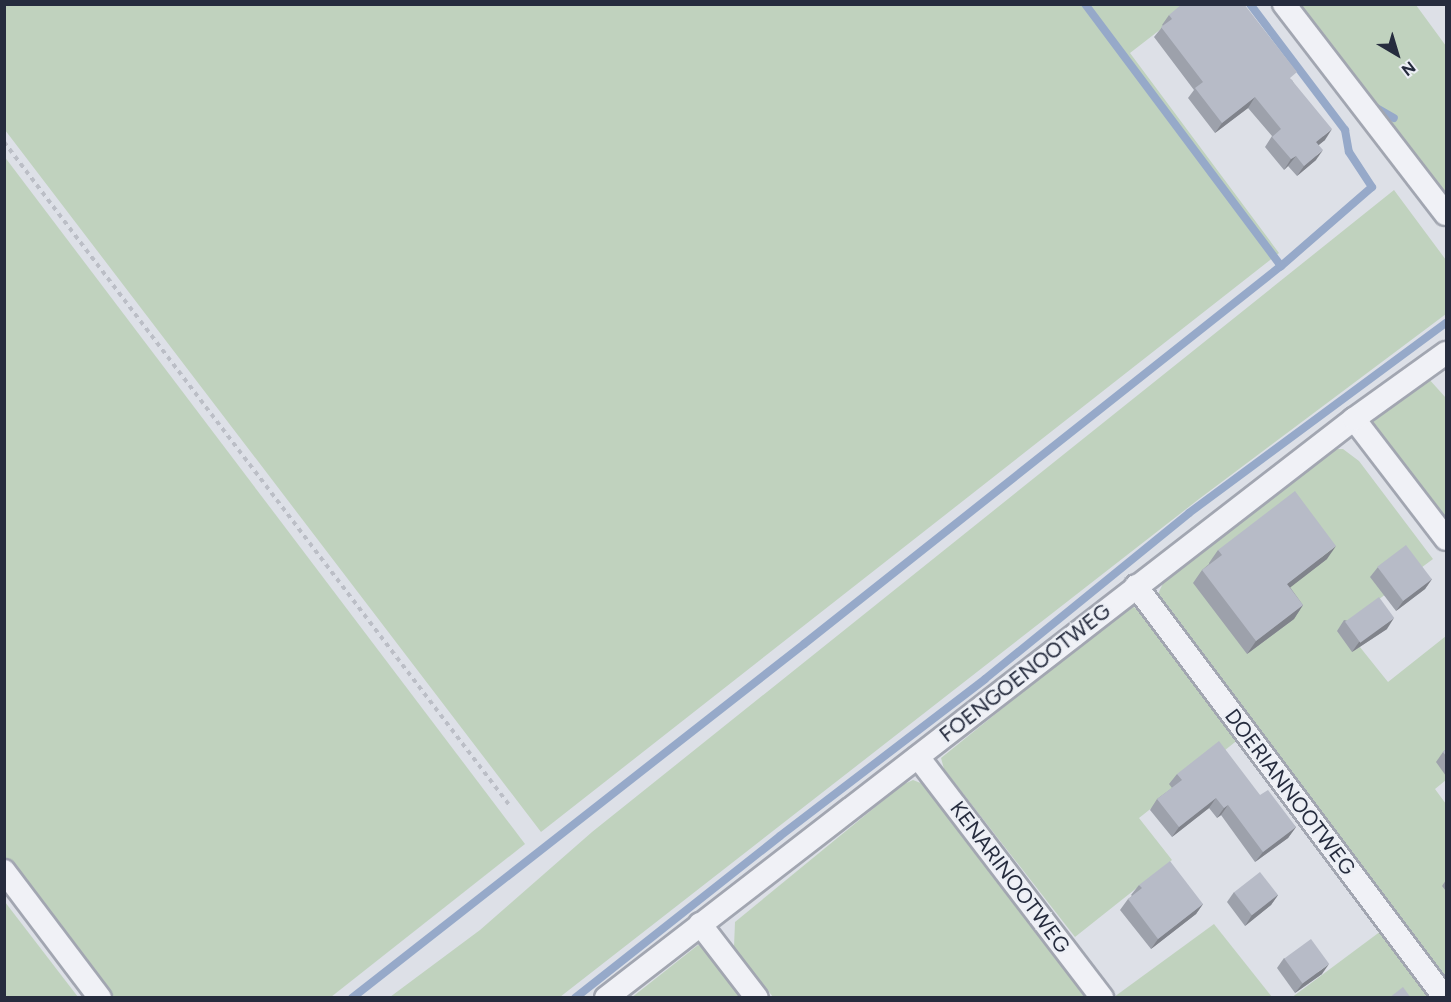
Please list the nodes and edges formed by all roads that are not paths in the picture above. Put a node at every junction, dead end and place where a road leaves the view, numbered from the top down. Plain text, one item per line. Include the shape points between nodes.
1 (1284, 4) edge
2 (1446, 214) edge
3 (1446, 353) edge
4 (1354, 419) junction
5 (1446, 539) edge
6 (1136, 586) junction
7 (918, 757) junction
8 (4, 871) edge
9 (700, 924) junction
10 (100, 998) edge
11 (606, 998) edge
12 (757, 998) edge
13 (1102, 998) edge
14 (1445, 998) edge

1 - 2 street
3 - 4 street, FOENGOENOOTWEG
4 - 5 street
4 - 6 street, FOENGOENOOTWEG
6 - 7 street, FOENGOENOOTWEG
6 - 14 street, DOERIANNOOTWEG
7 - 9 street, FOENGOENOOTWEG
7 - 13 street, KENARINOOTWEG
8 - 10 street
9 - 11 street, FOENGOENOOTWEG
9 - 12 street

